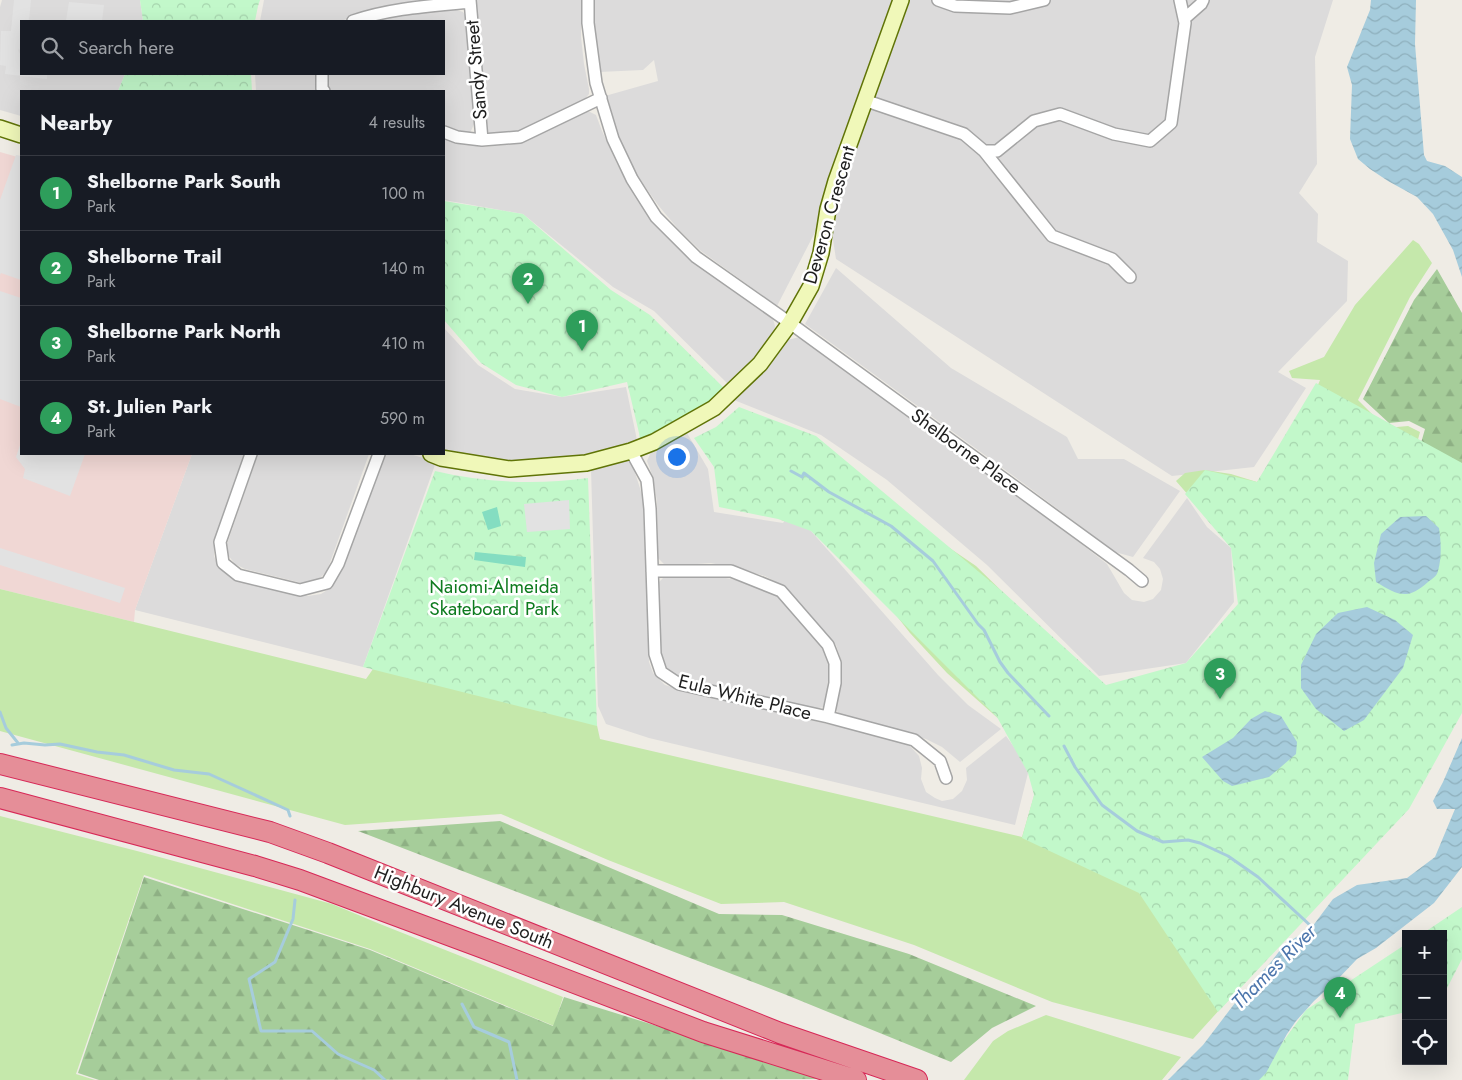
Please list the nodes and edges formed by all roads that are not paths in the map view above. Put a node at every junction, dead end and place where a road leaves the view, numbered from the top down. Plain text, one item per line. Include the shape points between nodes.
1 (588, 0) edge
2 (901, 0) edge
3 (938, 0) edge
4 (1044, 0) edge
5 (1180, 0) edge
6 (1203, 0) edge
7 (470, 1) edge
8 (1184, 19) junction
9 (356, 20) edge
10 (322, 75) edge
11 (324, 90) edge
12 (601, 98) junction
13 (864, 100) junction
14 (0, 128) edge
15 (445, 132) edge
16 (20, 135) edge
17 (482, 140) junction
18 (984, 151) junction
19 (1130, 277) dead end
20 (790, 323) junction
21 (631, 451) junction
22 (251, 455) edge
23 (379, 455) edge
24 (434, 455) edge
25 (652, 571) junction
26 (1142, 581) dead end
27 (828, 717) junction
28 (0, 764) edge
29 (946, 778) dead end
30 (0, 798) edge
31 (856, 1080) edge
32 (917, 1080) edge

1 - 12 street, Shelborne Place via 593,63
2 - 13 street, Deveron Crescent
3 - 4 street via 954,6 1010,8
5 - 8 street
6 - 8 street
7 - 9 street via 398,10
7 - 17 street, Sandy Street
8 - 18 street via 1186,24 1170,123 1150,141 1114,134 1060,114 1034,121 997,151
10 - 11 street
12 - 17 street via 520,137
12 - 20 street, Shelborne Place via 613,139 632,179 656,217 696,257
13 - 18 street via 964,134
13 - 20 street, Deveron Crescent via 828,209 821,253 811,286
14 - 16 street
15 - 17 street
18 - 19 street via 1052,236 1112,259
20 - 21 street, Deveron Crescent via 760,364 714,408 654,442
20 - 26 street, Shelborne Place
21 - 24 street, Deveron Crescent via 586,463 510,469
21 - 25 street, Eula White Place via 647,480
22 - 23 street via 220,542 224,563 238,575 300,590 327,583 338,564
25 - 27 street, Eula White Place via 655,654 661,672 679,684
25 - 27 street via 731,571 781,591 828,645 835,663 835,683
27 - 29 street, Eula White Place via 914,740 940,761
28 - 32 highway, Highbury Avenue South via 270,832 328,852 780,1033
30 - 31 highway, Highbury Avenue South via 300,880 703,1032

